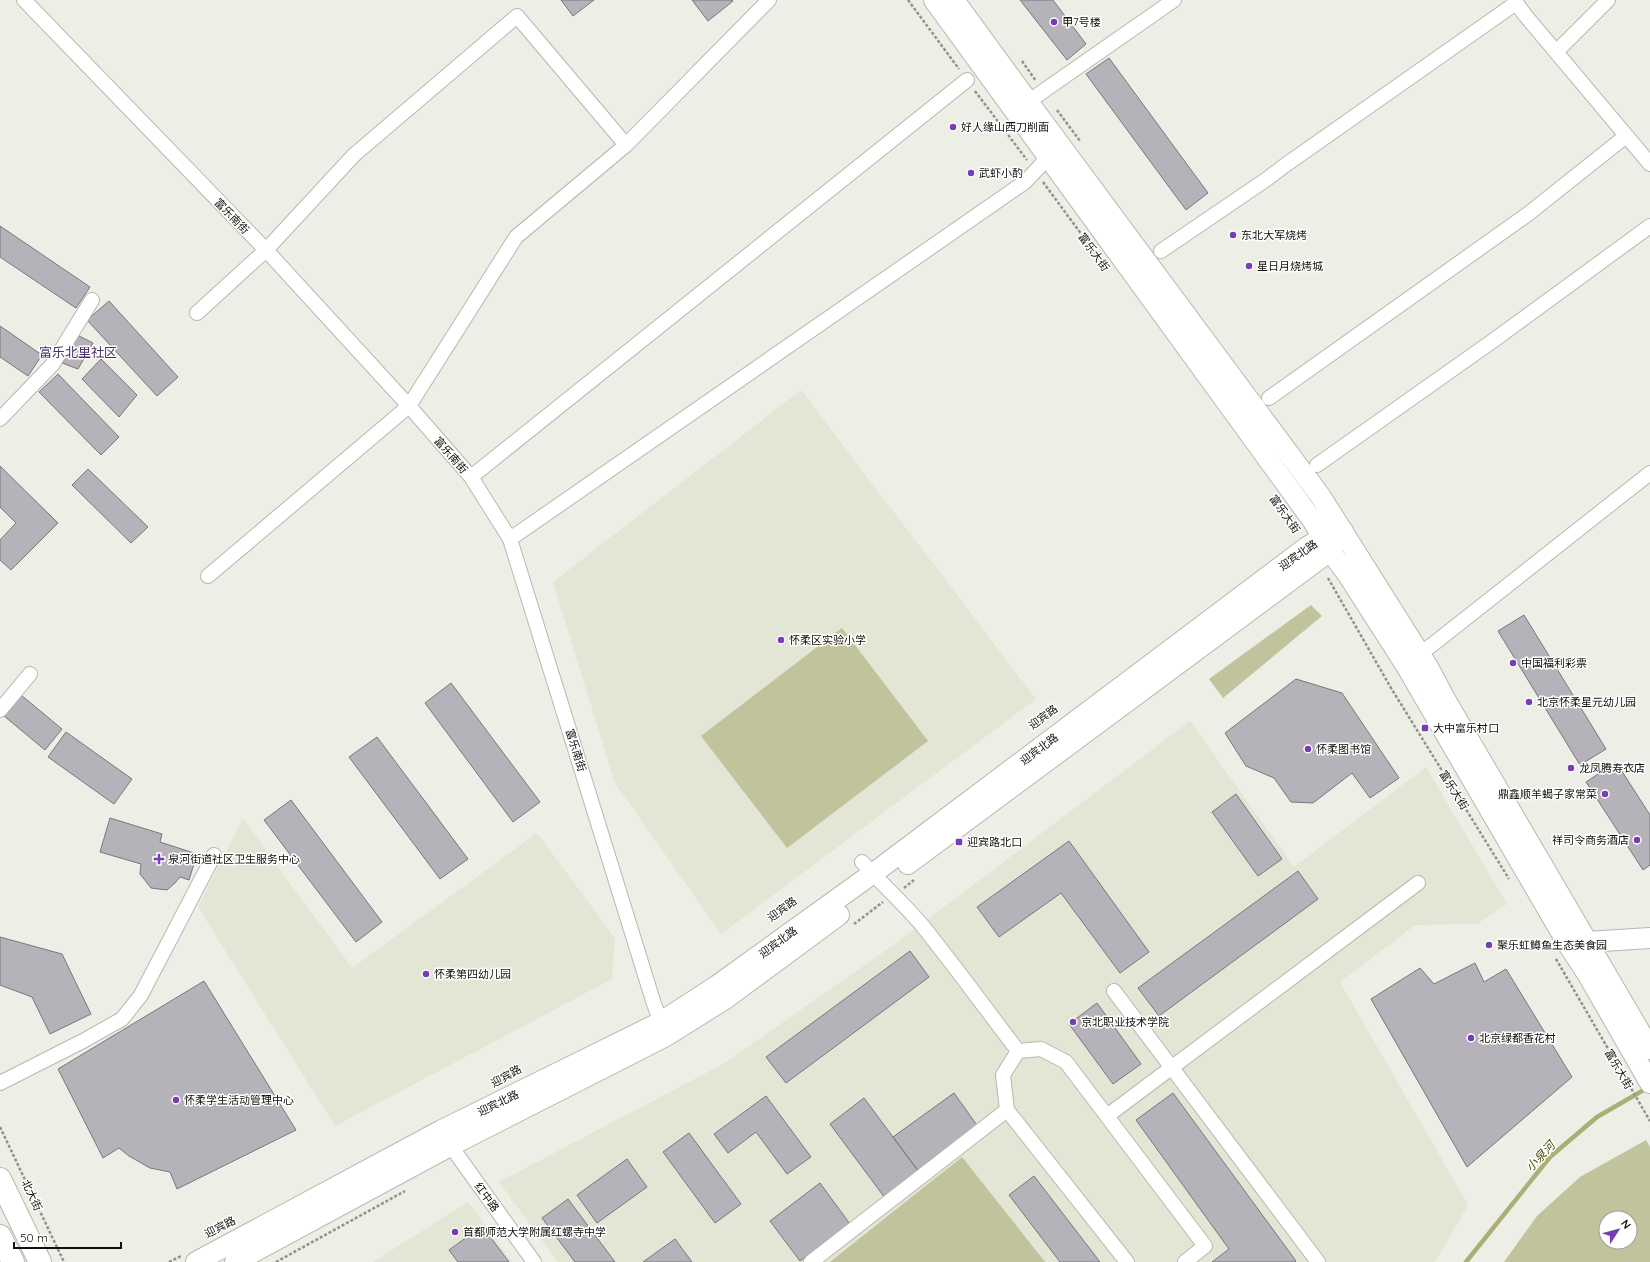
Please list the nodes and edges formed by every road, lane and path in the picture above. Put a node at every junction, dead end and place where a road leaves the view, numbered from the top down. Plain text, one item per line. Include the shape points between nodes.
1 (24, 0) edge
2 (769, 0) edge
3 (908, 0) edge
4 (934, 0) edge
5 (954, 0) edge
6 (1174, 0) edge
7 (1608, 0) edge
8 (1515, 2) edge
9 (1556, 52) junction
10 (967, 80) junction
11 (1022, 106) junction
12 (1626, 136) junction
13 (626, 145) junction
14 (1054, 151) junction
15 (1650, 164) edge
16 (1035, 172) junction
17 (1650, 226) edge
18 (266, 250) junction
19 (1161, 252) dead end
20 (1106, 268) dead end
21 (92, 300) dead end
22 (197, 313) dead end
23 (1268, 398) dead end
24 (408, 406) junction
25 (0, 419) edge
26 (1317, 465) dead end
27 (1650, 473) edge
28 (471, 477) junction
29 (1343, 530) junction
30 (510, 539) junction
31 (1323, 550) junction
32 (208, 576) dead end
33 (1412, 659) junction
34 (30, 674) dead end
35 (0, 710) edge
36 (214, 855) dead end
37 (872, 873) junction
38 (1418, 883) dead end
39 (1512, 885) dead end
40 (1650, 938) edge
41 (1569, 947) junction
42 (1114, 991) dead end
43 (664, 1029) junction
44 (1648, 1045) edge
45 (1018, 1051) junction
46 (1173, 1067) junction
47 (0, 1083) edge
48 (1650, 1083) edge
49 (1007, 1110) junction
50 (1107, 1116) junction
51 (1650, 1121) edge
52 (0, 1127) edge
53 (445, 1139) junction
54 (0, 1179) edge
55 (0, 1236) edge
56 (189, 1258) edge
57 (13, 1262) edge
58 (40, 1262) edge
59 (64, 1262) edge
60 (169, 1262) edge
61 (235, 1262) edge
62 (534, 1262) edge
63 (811, 1262) edge
64 (1127, 1262) edge
65 (1185, 1262) edge
66 (1318, 1262) edge

1 - 18 street, 富乐南街
2 - 13 street
3 - 10 path, 富乐大街
4 - 11 main road, 富乐大街
5 - 11 main road, 富乐大街
6 - 11 street
7 - 9 street
8 - 9 street
8 - 19 street
9 - 12 street
10 - 16 path, 富乐大街
10 - 28 street
11 - 14 main road, 富乐大街
12 - 15 street
12 - 23 street via 1528,214
13 - 18 street via 517,16 354,155
13 - 24 street via 516,237
14 - 16 street
14 - 29 main road, 富乐大街 via 1322,497
14 - 31 main road, 富乐大街 via 1299,500
16 - 20 path, 富乐大街
16 - 30 street via 1025,182
17 - 26 street
18 - 22 street
18 - 24 street, 富乐南街
21 - 25 street via 52,365
24 - 28 street, 富乐南街
24 - 32 street
27 - 33 street
28 - 30 street, 富乐南街
29 - 31 main road, 迎宾北路
29 - 33 main road, 富乐大街
30 - 43 street, 富乐南街 via 649,989
31 - 33 main road, 富乐大街 via 1348,575
31 - 37 main road, 迎宾北路 via 954,831
31 - 39 path, 富乐大街 via 1335,591 1391,688
33 - 41 main road, 富乐大街
34 - 35 street
36 - 47 street via 141,995 122,1019
37 - 43 main road, 迎宾北路 via 725,999
37 - 45 street via 921,924
38 - 46 street
40 - 41 main road
41 - 44 main road, 富乐大街
41 - 48 main road, 富乐大街
41 - 51 path, 富乐大街 via 1615,1061
42 - 46 street
43 - 53 main road, 迎宾北路
45 - 49 street via 1003,1075
45 - 50 street via 1041,1049 1066,1062
46 - 50 street
46 - 66 street
49 - 63 street
49 - 64 street
50 - 65 street via 1205,1246
52 - 59 path, 北大街
53 - 56 main road, 迎宾北路
53 - 61 main road, 迎宾北路
53 - 62 street, 红中路
54 - 58 main road, 北大街
55 - 57 main road
56 - 60 path

